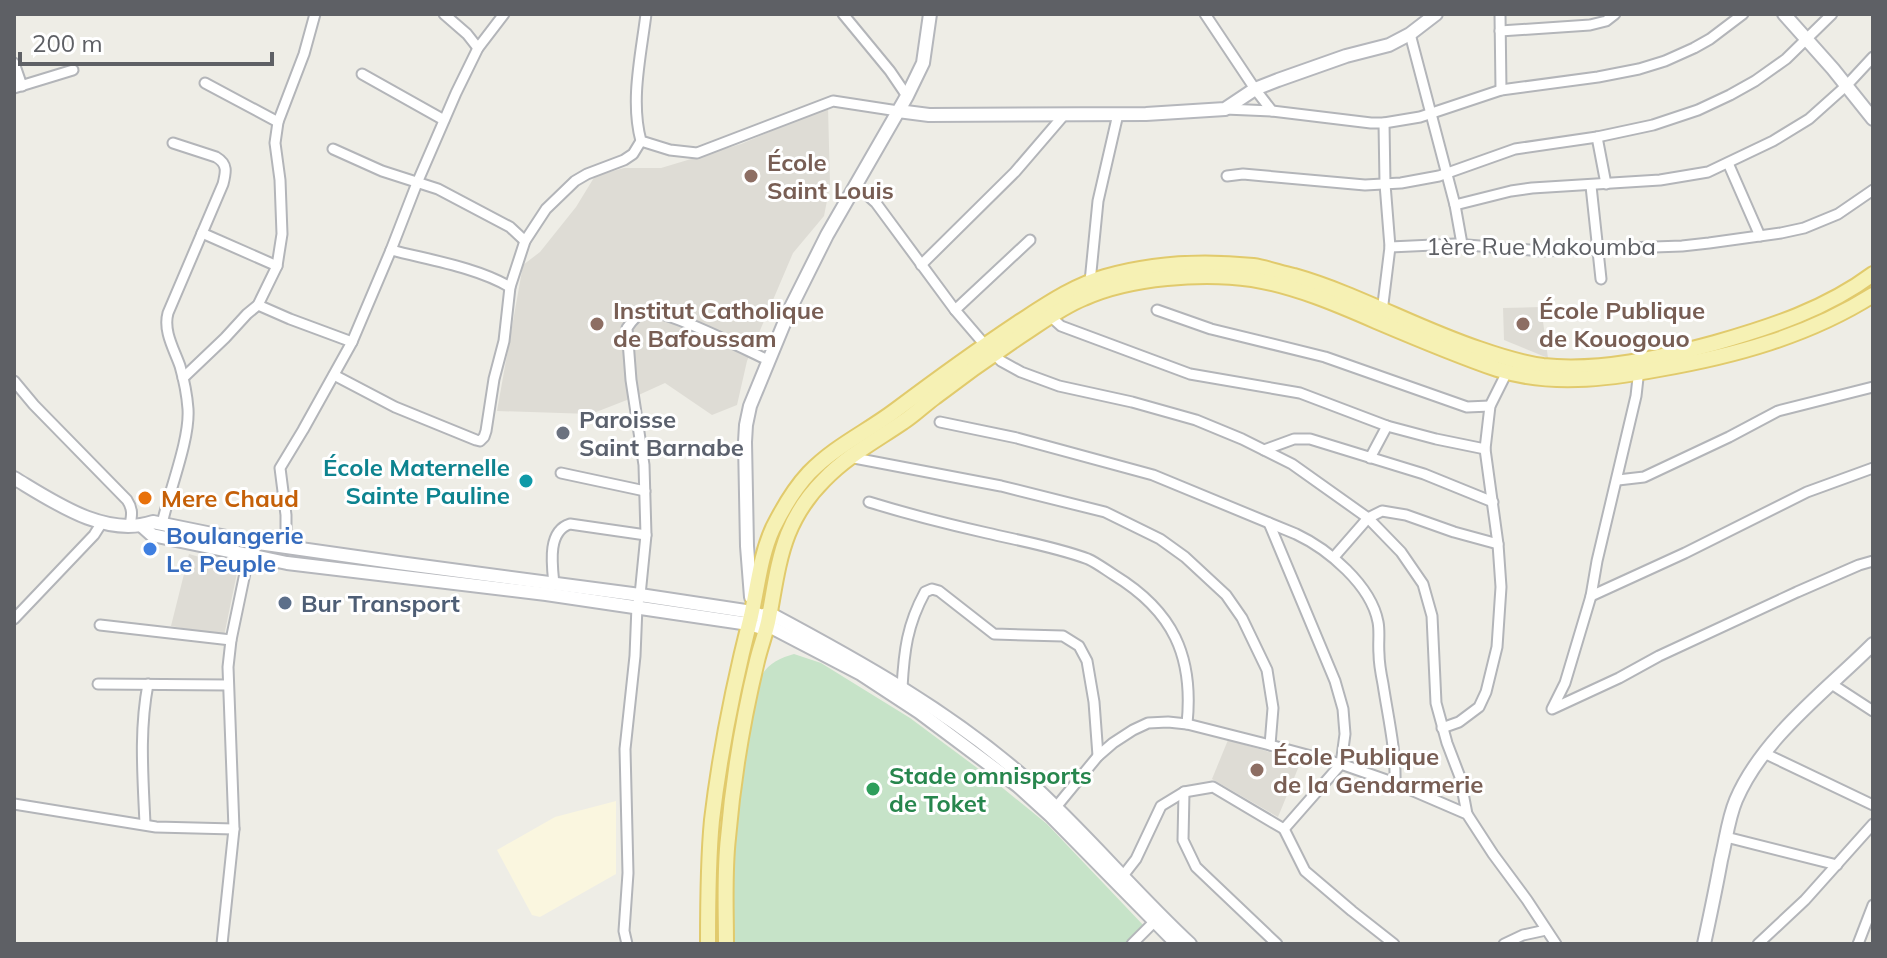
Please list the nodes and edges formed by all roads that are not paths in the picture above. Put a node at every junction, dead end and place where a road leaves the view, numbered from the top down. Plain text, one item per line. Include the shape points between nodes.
1 (315, 14) edge
2 (444, 14) edge
3 (504, 14) edge
4 (646, 14) edge
5 (843, 14) edge
6 (930, 14) edge
7 (1205, 14) edge
8 (1500, 14) edge
9 (1615, 14) edge
10 (1743, 14) edge
11 (1784, 14) edge
12 (1832, 14) edge
13 (1426, 17) edge
14 (1500, 31) junction
15 (1410, 34) junction
16 (1806, 38) junction
17 (478, 48) junction
18 (1873, 57) edge
19 (14, 63) edge
20 (73, 70) dead end
21 (362, 74) dead end
22 (205, 83) dead end
23 (1847, 85) junction
24 (18, 87) edge
25 (1255, 89) junction
26 (1501, 90) junction
27 (907, 96) junction
28 (1225, 109) junction
29 (898, 111) junction
30 (1272, 111) junction
31 (1118, 114) junction
32 (1432, 114) junction
33 (1064, 115) junction
34 (1873, 119) edge
35 (444, 120) junction
36 (278, 122) junction
37 (1384, 123) junction
38 (1597, 137) junction
39 (641, 141) junction
40 (173, 143) dead end
41 (333, 149) dead end
42 (1728, 163) junction
43 (1447, 173) junction
44 (1227, 176) dead end
45 (417, 183) junction
46 (1385, 184) junction
47 (1606, 184) junction
48 (856, 185) junction
49 (1591, 186) junction
50 (1873, 190) edge
51 (1455, 205) junction
52 (202, 233) junction
53 (1760, 236) junction
54 (1030, 240) dead end
55 (525, 241) junction
56 (1462, 244) junction
57 (1390, 247) junction
58 (1597, 249) junction
59 (391, 250) junction
60 (921, 265) junction
61 (277, 266) junction
62 (1873, 274) edge
63 (1601, 279) dead end
64 (1090, 282) junction
65 (510, 287) junction
66 (1873, 295) edge
67 (258, 305) junction
68 (955, 310) junction
69 (1157, 310) dead end
70 (1050, 316) junction
71 (1381, 316) junction
72 (352, 342) junction
73 (990, 349) junction
74 (768, 360) junction
75 (1510, 366) junction
76 (1639, 367) junction
77 (334, 375) junction
78 (183, 378) junction
79 (14, 381) edge
80 (1873, 387) edge
81 (1490, 406) junction
82 (940, 422) dead end
83 (1387, 426) junction
84 (1485, 449) junction
85 (1264, 450) junction
86 (849, 457) junction
87 (1370, 458) junction
88 (1873, 468) edge
89 (561, 473) dead end
90 (14, 478) edge
91 (1618, 480) junction
92 (645, 491) junction
93 (869, 502) dead end
94 (1493, 502) junction
95 (1368, 518) junction
96 (1269, 523) junction
97 (101, 524) junction
98 (162, 524) junction
99 (136, 526) junction
100 (646, 535) junction
101 (1498, 544) junction
102 (286, 547) junction
103 (250, 548) junction
104 (1334, 557) junction
105 (1873, 561) edge
106 (554, 584) junction
107 (1591, 596) junction
108 (639, 600) junction
109 (750, 618) junction
110 (14, 619) edge
111 (768, 619) junction
112 (100, 625) dead end
113 (231, 640) junction
114 (1873, 644) edge
115 (1830, 683) junction
116 (98, 684) dead end
117 (148, 684) junction
118 (228, 685) junction
119 (902, 688) junction
120 (1873, 711) edge
121 (1187, 724) junction
122 (1442, 728) junction
123 (1270, 745) junction
124 (1764, 753) junction
125 (1098, 756) junction
126 (1341, 764) junction
127 (1395, 783) junction
128 (1184, 792) junction
129 (14, 804) edge
130 (1873, 805) edge
131 (1053, 811) junction
132 (1467, 814) junction
133 (145, 824) junction
134 (1873, 824) edge
135 (234, 829) junction
136 (1284, 829) junction
137 (1726, 837) junction
138 (1837, 865) junction
139 (1122, 877) junction
140 (1873, 905) edge
141 (1157, 919) junction
142 (1546, 930) junction
143 (222, 944) edge
144 (627, 944) edge
145 (708, 944) edge
146 (726, 944) edge
147 (1132, 944) edge
148 (1177, 944) edge
149 (1190, 944) edge
150 (1277, 944) edge
151 (1394, 944) edge
152 (1504, 944) edge
153 (1556, 944) edge
154 (1704, 944) edge
155 (1758, 944) edge
156 (1858, 944) edge

1 - 36 street
2 - 17 street
3 - 17 street
4 - 39 street via 636,107
5 - 27 street
6 - 27 street via 923,63
7 - 25 street
8 - 14 street
9 - 14 street via 1590,25
10 - 26 street via 1710,39 1665,61 1598,77
11 - 16 street
12 - 16 street
13 - 15 street
14 - 26 street
15 - 25 street
15 - 32 street
16 - 23 street
16 - 38 street via 1773,69 1730,95 1662,122
17 - 35 street
18 - 23 street
19 - 24 street
20 - 24 street
21 - 35 street
22 - 36 street
23 - 34 street
23 - 42 street via 1809,119
25 - 28 street
25 - 30 street
26 - 32 street
27 - 29 street
28 - 30 street
28 - 31 street
29 - 33 street
29 - 39 street via 833,101 697,153
29 - 48 street
30 - 37 street
31 - 33 street
31 - 64 street via 1098,201
32 - 37 street
32 - 43 street
33 - 60 street
35 - 45 street
36 - 61 street via 282,234
37 - 46 street
38 - 43 street via 1515,149
38 - 47 street
39 - 55 street via 624,160 575,181 546,209
40 - 52 street via 216,157 226,166
41 - 45 street
42 - 47 street via 1690,177
42 - 53 street
43 - 46 street
43 - 51 street
44 - 46 street
45 - 55 street via 485,213
45 - 59 street
46 - 57 street
47 - 49 street
48 - 60 street via 876,203
48 - 74 street
49 - 51 street via 1511,191
49 - 58 street
50 - 53 street, 1ère Rue Makoumba via 1827,220
51 - 56 street
52 - 61 street
52 - 78 street via 165,323
53 - 58 street, 1ère Rue Makoumba
54 - 68 street
55 - 65 street
56 - 57 street, 1ère Rue Makoumba
56 - 58 street, 1ère Rue Makoumba via 1542,251
57 - 71 street
58 - 63 street
59 - 65 street
59 - 72 street
60 - 68 street
61 - 67 street
62 - 76 main road via 1769,328
64 - 71 main road via 1155,267 1260,267 1319,283
64 - 73 main road via 1047,304
65 - 77 street via 504,341 480,441 395,407
66 - 76 main road via 1780,340 1721,357
67 - 72 street
67 - 78 street
68 - 73 street
69 - 81 street via 1325,357 1467,407
70 - 71 main road via 1087,296 1117,288 1209,276 1254,279
70 - 73 main road
70 - 83 street via 1061,326 1190,374 1300,393
71 - 75 main road
72 - 77 street
73 - 85 street via 1021,372 1196,420
73 - 86 main road via 904,422
73 - 109 main road via 854,436 808,474 789,498 761,557
74 - 92 street via 656,312 633,320 627,328
74 - 109 street via 746,425
75 - 76 main road via 1550,379 1594,378
75 - 81 street
76 - 91 street
77 - 102 street via 280,468
78 - 98 street via 188,412 183,447
79 - 99 street via 127,500
80 - 91 street via 1778,411 1644,477
81 - 84 street
82 - 96 street via 1153,475
83 - 84 street
83 - 87 street
84 - 94 street
85 - 87 street via 1302,438
85 - 95 street
86 - 111 main road via 810,495 788,534
86 - 123 street via 1105,512 1185,557 1226,595 1267,670 1273,708
87 - 94 street
88 - 107 street via 1807,492
89 - 92 street
90 - 97 street
91 - 107 street
92 - 100 street
93 - 121 street via 1054,548 1091,561 1135,587 1162,614 1182,650 1188,675
94 - 101 street
95 - 101 street via 1393,512
95 - 104 street
95 - 122 street via 1423,584 1432,616
96 - 104 street
96 - 126 street via 1335,681 1345,734
97 - 99 street
97 - 110 street
98 - 99 street
98 - 103 street
99 - 103 street via 152,535
100 - 106 street via 562,526 552,549
100 - 108 street
101 - 122 street via 1499,629 1486,692 1472,713
102 - 103 street
102 - 106 street
103 - 108 street via 287,563
103 - 113 street
104 - 127 street via 1362,589 1378,622
105 - 107 street via 1552,709
106 - 108 street
108 - 109 street
108 - 144 street via 625,749
109 - 111 street via 759,627
109 - 145 main road via 712,821
111 - 119 street
111 - 131 street via 908,705
111 - 146 main road via 749,699 727,841
112 - 113 street
113 - 118 street
114 - 115 street
115 - 120 street
115 - 124 street
116 - 117 street
117 - 118 street
117 - 133 street via 141,753
118 - 135 street
119 - 125 street via 912,619 925,592 939,591 994,634 1063,636 1079,646 1087,661
119 - 131 street via 1024,777
121 - 123 street
121 - 125 street via 1148,723
122 - 132 street
123 - 126 street
124 - 130 street
124 - 137 street via 1735,802
125 - 131 street
126 - 127 street
126 - 136 street
127 - 132 street
128 - 136 street via 1213,787
128 - 139 street via 1161,806
128 - 150 street via 1183,840 1196,867
129 - 133 street
131 - 139 street
131 - 141 street
132 - 142 street
133 - 135 street
134 - 138 street
135 - 143 street
136 - 151 street via 1305,871
137 - 138 street
137 - 154 street
138 - 155 street
139 - 141 street
140 - 156 street
141 - 147 street
141 - 148 street
141 - 149 street
142 - 152 street
142 - 153 street

